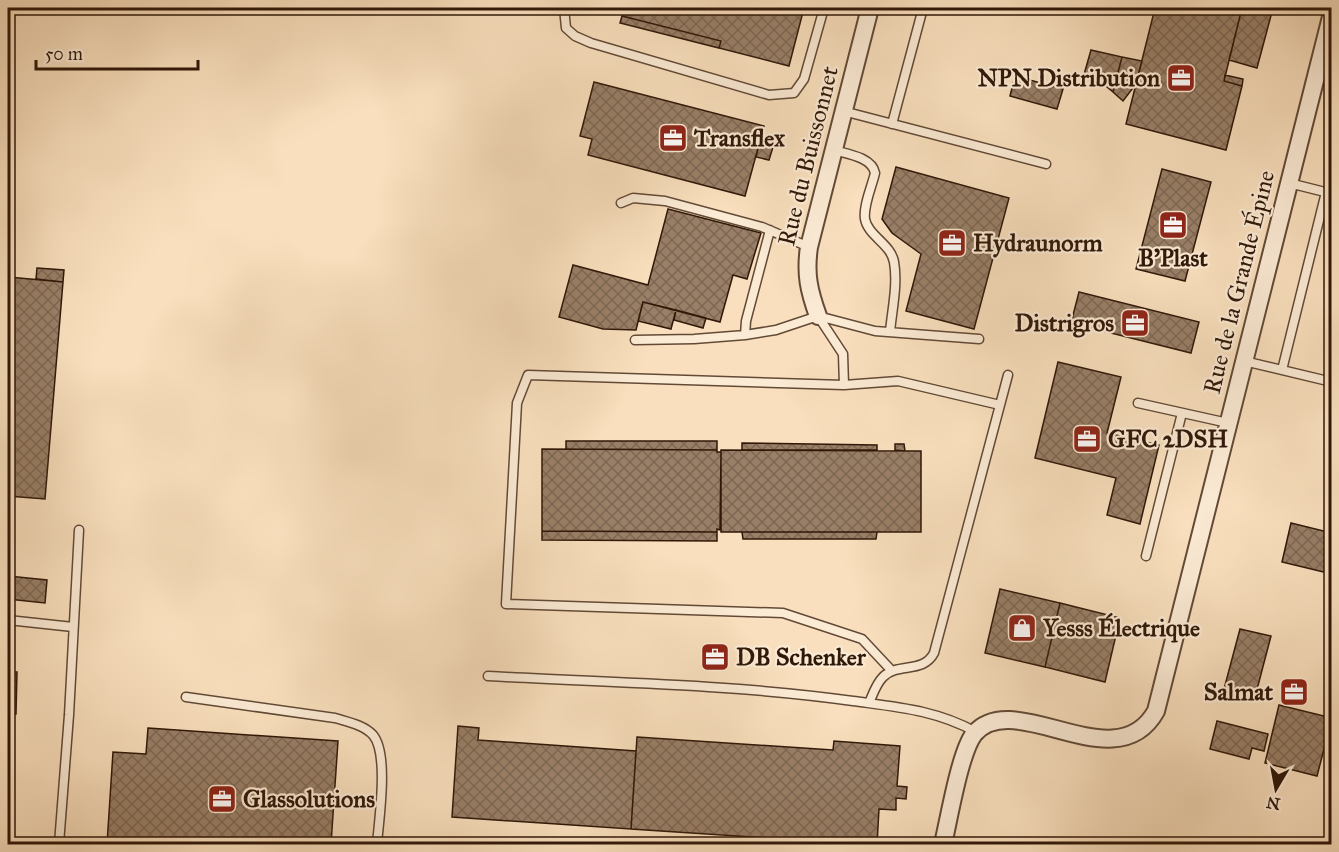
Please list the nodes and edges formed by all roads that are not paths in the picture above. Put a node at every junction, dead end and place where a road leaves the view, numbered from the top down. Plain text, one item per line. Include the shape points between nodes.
1 (564, 8) edge
2 (824, 8) edge
3 (870, 8) edge
4 (923, 8) edge
5 (1332, 13) edge
6 (843, 111) junction
7 (892, 124) junction
8 (833, 150) junction
9 (1046, 164) dead end
10 (1289, 183) junction
11 (1329, 193) edge
12 (621, 203) dead end
13 (770, 230) junction
14 (809, 247) junction
15 (818, 316) junction
16 (890, 332) junction
17 (745, 334) junction
18 (979, 339) dead end
19 (635, 340) dead end
20 (1244, 361) junction
21 (1282, 370) junction
22 (1008, 375) dead end
23 (1332, 382) edge
24 (844, 385) junction
25 (1138, 403) dead end
26 (1000, 405) junction
27 (1182, 413) junction
28 (1228, 423) junction
29 (78, 530) dead end
30 (1146, 556) dead end
31 (8, 620) edge
32 (73, 627) junction
33 (892, 671) junction
34 (488, 676) dead end
35 (186, 697) dead end
36 (869, 703) junction
37 (976, 732) junction
38 (59, 844) edge
39 (378, 844) edge
40 (943, 844) edge

1 - 2 lane via 566,28 591,43 742,88 785,95 794,93 804,80
3 - 6 street, Rue du Buissonnet
4 - 7 lane
5 - 10 street, Rue de la Grande Épine
6 - 7 lane
6 - 8 street, Rue du Buissonnet
7 - 9 lane
8 - 14 street, Rue du Buissonnet
8 - 16 lane via 860,158 874,168 865,218 894,259
10 - 11 lane
10 - 20 street, Rue de la Grande Épine
11 - 21 lane
12 - 13 lane via 633,198 665,201
13 - 14 lane
13 - 17 lane
14 - 15 street, Rue du Buissonnet via 806,270
15 - 16 lane
15 - 17 lane via 776,330
15 - 24 lane via 843,354
16 - 18 lane
17 - 19 lane
20 - 21 lane
20 - 28 street, Rue de la Grande Épine
21 - 23 lane
22 - 26 lane
24 - 26 lane via 898,381
24 - 33 lane via 528,375 517,403 506,604 783,613 862,639
25 - 27 lane
26 - 33 lane via 934,653 925,664
27 - 28 lane
27 - 30 lane
28 - 37 street, Rue de la Grande Épine via 1156,711 1149,724 1124,738 1110,739 1016,721 999,721
29 - 32 lane
31 - 32 lane
32 - 38 lane
33 - 36 lane via 883,676
34 - 36 lane via 792,692
35 - 39 lane via 335,718 357,724 373,735 381,749 382,764
36 - 37 lane via 948,717
37 - 40 street via 963,759

